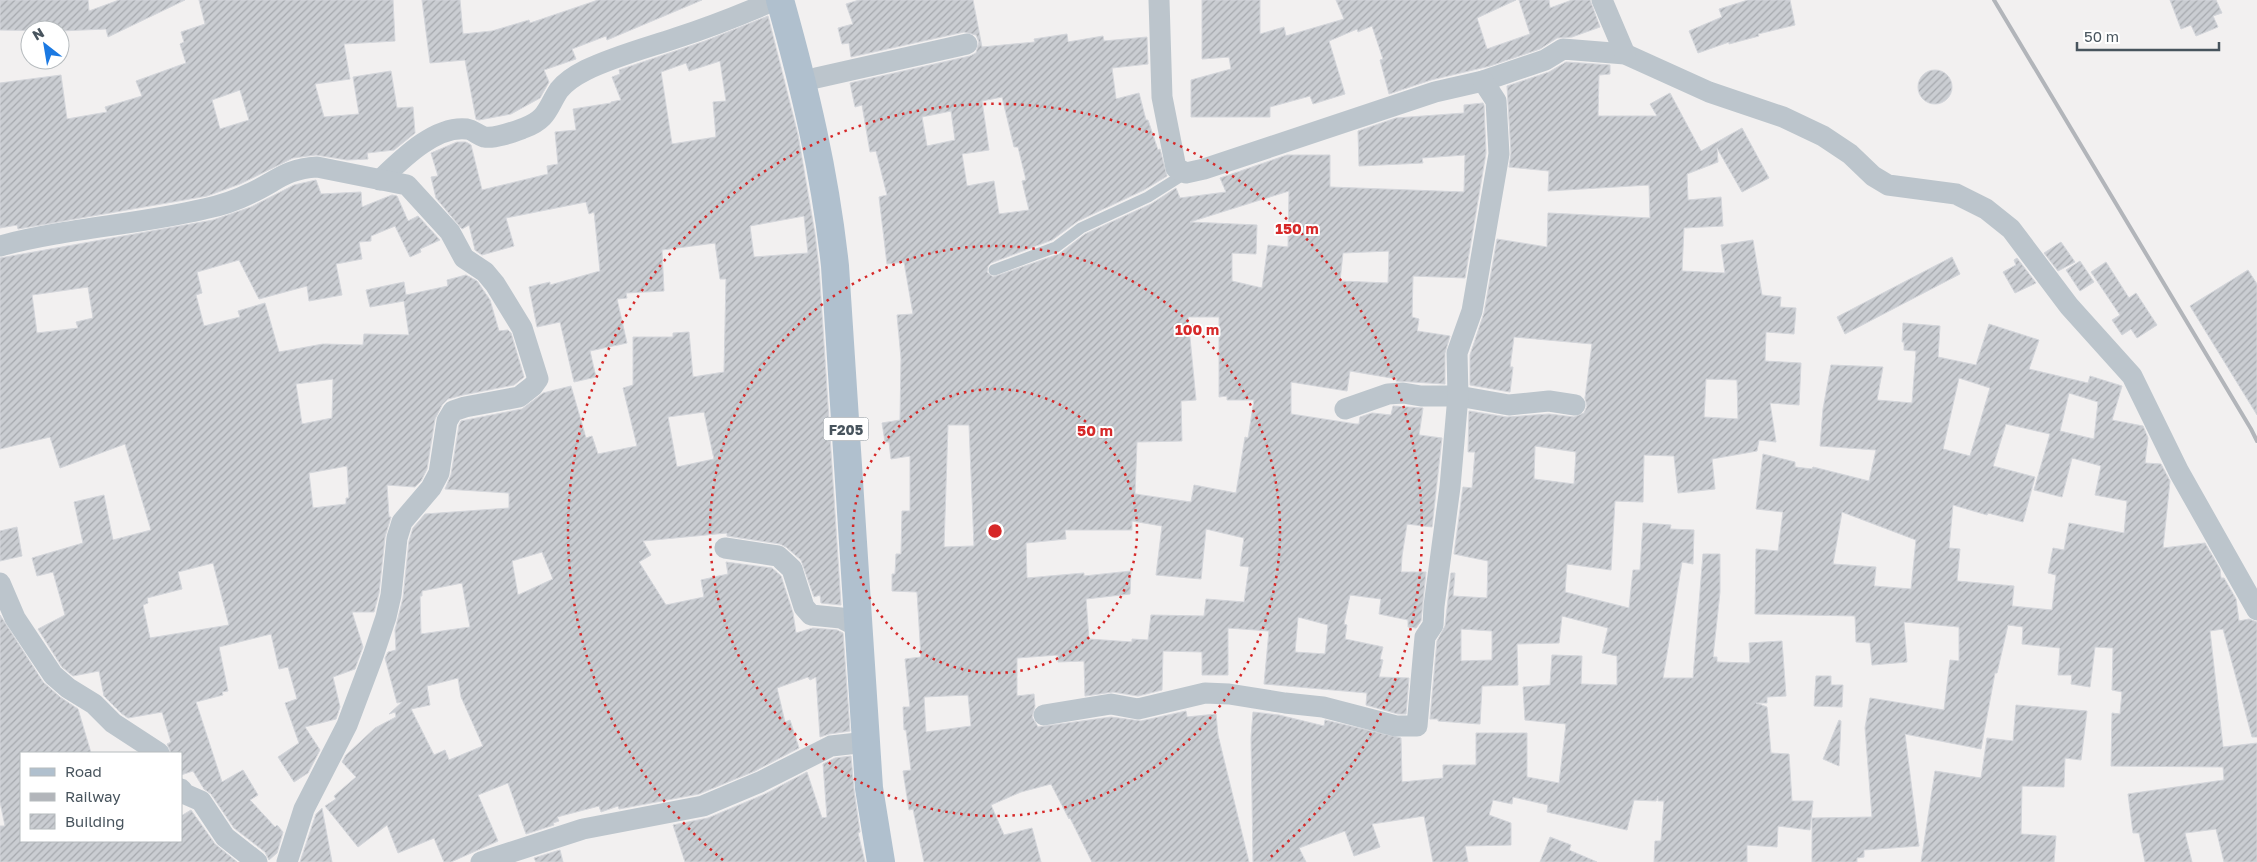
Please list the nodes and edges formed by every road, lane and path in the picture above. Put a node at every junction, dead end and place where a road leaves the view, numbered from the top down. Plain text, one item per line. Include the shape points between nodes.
1 (775, 0) edge
2 (780, 0) edge
3 (796, 0) edge
4 (1159, 0) edge
5 (1602, 0) edge
6 (967, 44) dead end
7 (1625, 54) junction
8 (816, 78) junction
9 (1483, 81) junction
10 (1186, 173) junction
11 (380, 180) junction
12 (0, 246) edge
13 (994, 270) dead end
14 (1458, 396) junction
15 (1575, 405) dead end
16 (1345, 409) dead end
17 (725, 548) dead end
18 (0, 583) edge
19 (2257, 610) edge
20 (857, 626) junction
21 (1044, 715) dead end
22 (867, 742) junction
23 (157, 752) edge
24 (182, 790) edge
25 (257, 862) edge
26 (287, 862) edge
27 (481, 862) edge
28 (881, 862) edge
29 (895, 862) edge

1 - 11 street via 587,70 568,80 540,120 525,128 490,137 467,129 432,137
2 - 20 main road, F205 via 806,94 828,204 835,266
3 - 8 main road, F205
4 - 10 street via 1162,97 1176,168
5 - 7 street
6 - 8 street
7 - 9 street via 1563,48 1545,60
7 - 19 street via 1709,92 1783,117 1823,136 1888,185 1956,194 1986,209 2011,229 2069,306 2132,376 2179,472
8 - 29 main road, F205 via 843,207 854,292 878,744
9 - 10 street via 1436,92
9 - 14 street via 1496,101 1498,154 1472,310 1457,353
10 - 13 lane via 1148,197 1081,228 1056,247
11 - 12 street via 317,167 303,168 286,173 251,193 205,209 122,225 73,230
11 - 26 street via 407,185 450,232 464,258 485,272 495,284 522,328 538,379 519,396 453,411 447,421 439,473 431,488 402,522 386,617 373,656 347,725 304,809
14 - 15 street via 1509,405 1549,401
14 - 16 street via 1388,394
14 - 21 street via 1433,625 1425,637 1417,726 1396,726 1323,707 1205,693 1138,709 1111,704
17 - 20 street via 778,556 792,569 804,606 811,615 841,618
18 - 23 street via 15,618 53,675 94,704 113,723
20 - 22 main road, F205
22 - 27 street via 831,746 703,806 583,829
22 - 28 main road, F205 via 869,788
24 - 25 street via 201,801 224,836

